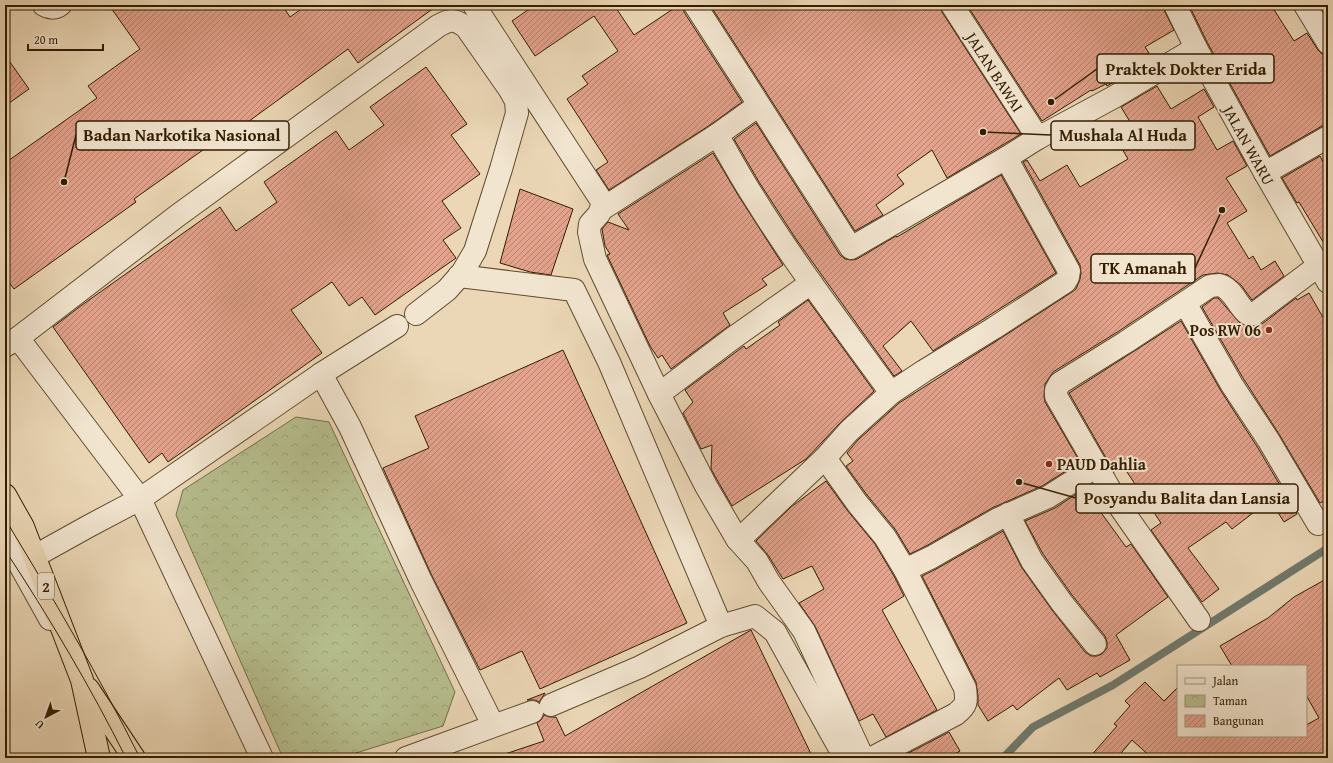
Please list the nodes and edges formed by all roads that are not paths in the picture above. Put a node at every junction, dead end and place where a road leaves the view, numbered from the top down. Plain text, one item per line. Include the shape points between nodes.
1 (44, 5) edge
2 (60, 5) edge
3 (474, 5) edge
4 (695, 5) edge
5 (952, 5) edge
6 (1175, 5) edge
7 (1305, 5) edge
8 (1328, 43) edge
9 (1196, 48) junction
10 (759, 105) junction
11 (717, 135) junction
12 (1328, 137) edge
13 (1038, 138) junction
14 (1006, 158) junction
15 (1265, 173) junction
16 (602, 209) junction
17 (1323, 274) edge
18 (459, 276) junction
19 (811, 283) junction
20 (1185, 303) junction
21 (416, 314) dead end
22 (397, 326) dead end
23 (11, 342) edge
24 (321, 374) junction
25 (891, 393) junction
26 (659, 394) junction
27 (824, 458) junction
28 (1097, 466) junction
29 (5, 495) edge
30 (140, 499) junction
31 (1008, 514) junction
32 (1318, 524) dead end
33 (5, 538) edge
34 (737, 539) junction
35 (35, 556) junction
36 (905, 570) junction
37 (1199, 620) dead end
38 (721, 626) junction
39 (1095, 644) dead end
40 (82, 680) junction
41 (493, 725) junction
42 (99, 758) edge
43 (134, 758) edge
44 (262, 758) edge
45 (406, 758) edge
46 (845, 758) edge
47 (863, 758) edge
48 (872, 758) edge

1 - 2 street via 48,8
3 - 16 street via 603,203
4 - 10 street
5 - 13 street, JALAN BAWAI
6 - 9 street, JALAN WARU
7 - 8 street
9 - 13 street
9 - 15 street, JALAN WARU
10 - 11 street
10 - 14 street via 851,248
11 - 16 street
11 - 19 street via 753,196
12 - 15 street
13 - 14 street
14 - 25 street via 1069,271 1068,277 1065,282
15 - 17 street, JALAN WARU
16 - 26 street via 590,224 589,232 595,259
17 - 20 street via 1254,314 1243,311 1229,291 1219,285 1210,286
18 - 21 street via 447,290
18 - 23 street via 475,251 517,113 516,102 510,90 466,27 456,21 447,21 177,216
18 - 38 street via 574,290 608,362
19 - 25 street
19 - 26 street
20 - 28 street via 1060,383 1056,390 1056,396
20 - 32 street via 1232,385 1269,441
22 - 24 street
23 - 30 street
24 - 30 street
24 - 41 street via 350,427 420,581
25 - 27 street
26 - 34 street via 706,486
27 - 34 street via 750,530
27 - 36 street via 885,537
28 - 31 street via 1048,497
28 - 37 street via 1120,507
29 - 35 highway, 2 via 23,527
30 - 35 street
30 - 44 street
31 - 36 street
31 - 39 street via 1032,562
33 - 40 street
34 - 47 street via 757,561 804,631
35 - 40 highway, 2
36 - 48 street via 965,688 967,700 966,705 956,714
38 - 41 street via 640,667
38 - 46 street via 755,616 775,632
40 - 42 highway, 2
40 - 43 highway
41 - 45 street

